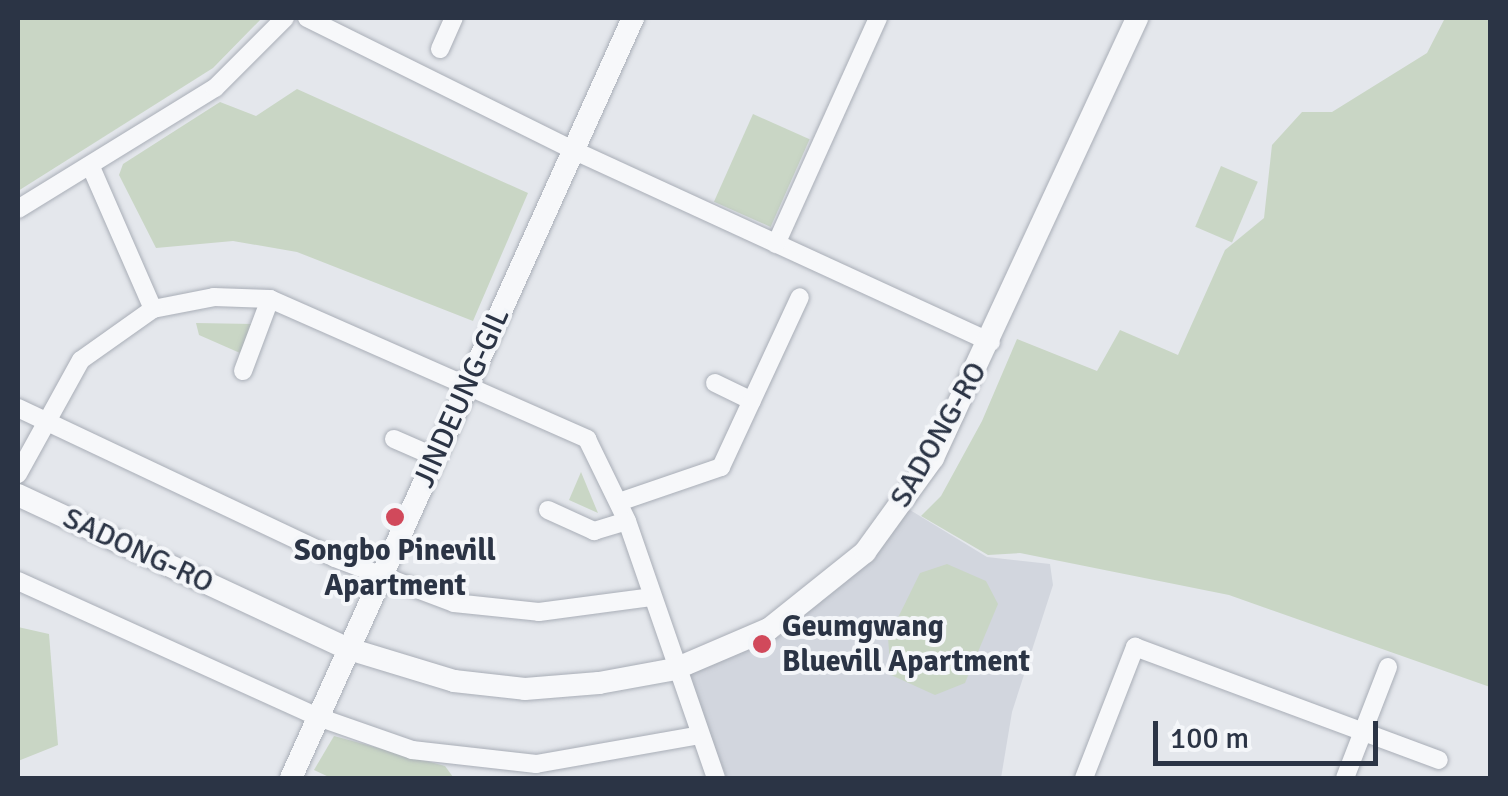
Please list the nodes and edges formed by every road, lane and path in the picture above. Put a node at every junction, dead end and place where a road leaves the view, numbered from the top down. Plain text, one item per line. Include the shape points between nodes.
1 (285, 18) edge
2 (306, 18) edge
3 (454, 18) edge
4 (633, 18) edge
5 (878, 18) edge
6 (1137, 18) edge
7 (440, 49) dead end
8 (574, 150) junction
9 (90, 165) junction
10 (18, 210) edge
11 (776, 244) junction
12 (800, 297) dead end
13 (270, 299) junction
14 (153, 310) junction
15 (991, 342) junction
16 (243, 371) dead end
17 (714, 383) dead end
18 (468, 384) junction
19 (752, 401) junction
20 (18, 408) edge
21 (42, 420) junction
22 (394, 439) dead end
23 (435, 457) junction
24 (18, 474) edge
25 (18, 496) edge
26 (620, 502) junction
27 (548, 510) dead end
28 (627, 521) junction
29 (381, 578) junction
30 (18, 581) edge
31 (652, 597) junction
32 (349, 649) junction
33 (1388, 667) dead end
34 (675, 669) junction
35 (318, 717) junction
36 (1364, 730) junction
37 (700, 735) junction
38 (1439, 760) dead end
39 (1088, 777) edge
40 (290, 778) edge
41 (716, 778) edge
42 (1345, 778) edge

1 - 9 street via 215,88
2 - 8 street
3 - 7 street
4 - 8 street, JINDEUNG-GIL
5 - 11 street
6 - 15 street, SADONG-RO
8 - 11 street
8 - 18 street, JINDEUNG-GIL
9 - 10 street
9 - 14 street
11 - 15 street
12 - 19 street
13 - 14 street via 214,297
13 - 16 street
13 - 18 street
14 - 21 street via 81,360
15 - 34 street, SADONG-RO via 933,458 865,552 768,630
17 - 19 street
18 - 23 street, JINDEUNG-GIL
18 - 26 street via 587,439
19 - 26 street via 721,468
20 - 21 street
21 - 24 street
21 - 29 street
22 - 23 street
23 - 29 street, JINDEUNG-GIL
25 - 32 street, SADONG-RO
26 - 28 street
27 - 28 street via 594,530
28 - 31 street
29 - 31 street via 454,603 538,612
29 - 32 street, JINDEUNG-GIL
30 - 35 street
31 - 34 street
32 - 34 street, SADONG-RO via 440,678 525,688
32 - 35 street, JINDEUNG-GIL
33 - 36 street
34 - 37 street
35 - 37 street via 412,750 536,764
35 - 40 street, JINDEUNG-GIL
36 - 38 street
36 - 39 street via 1135,647
36 - 42 street
37 - 41 street

